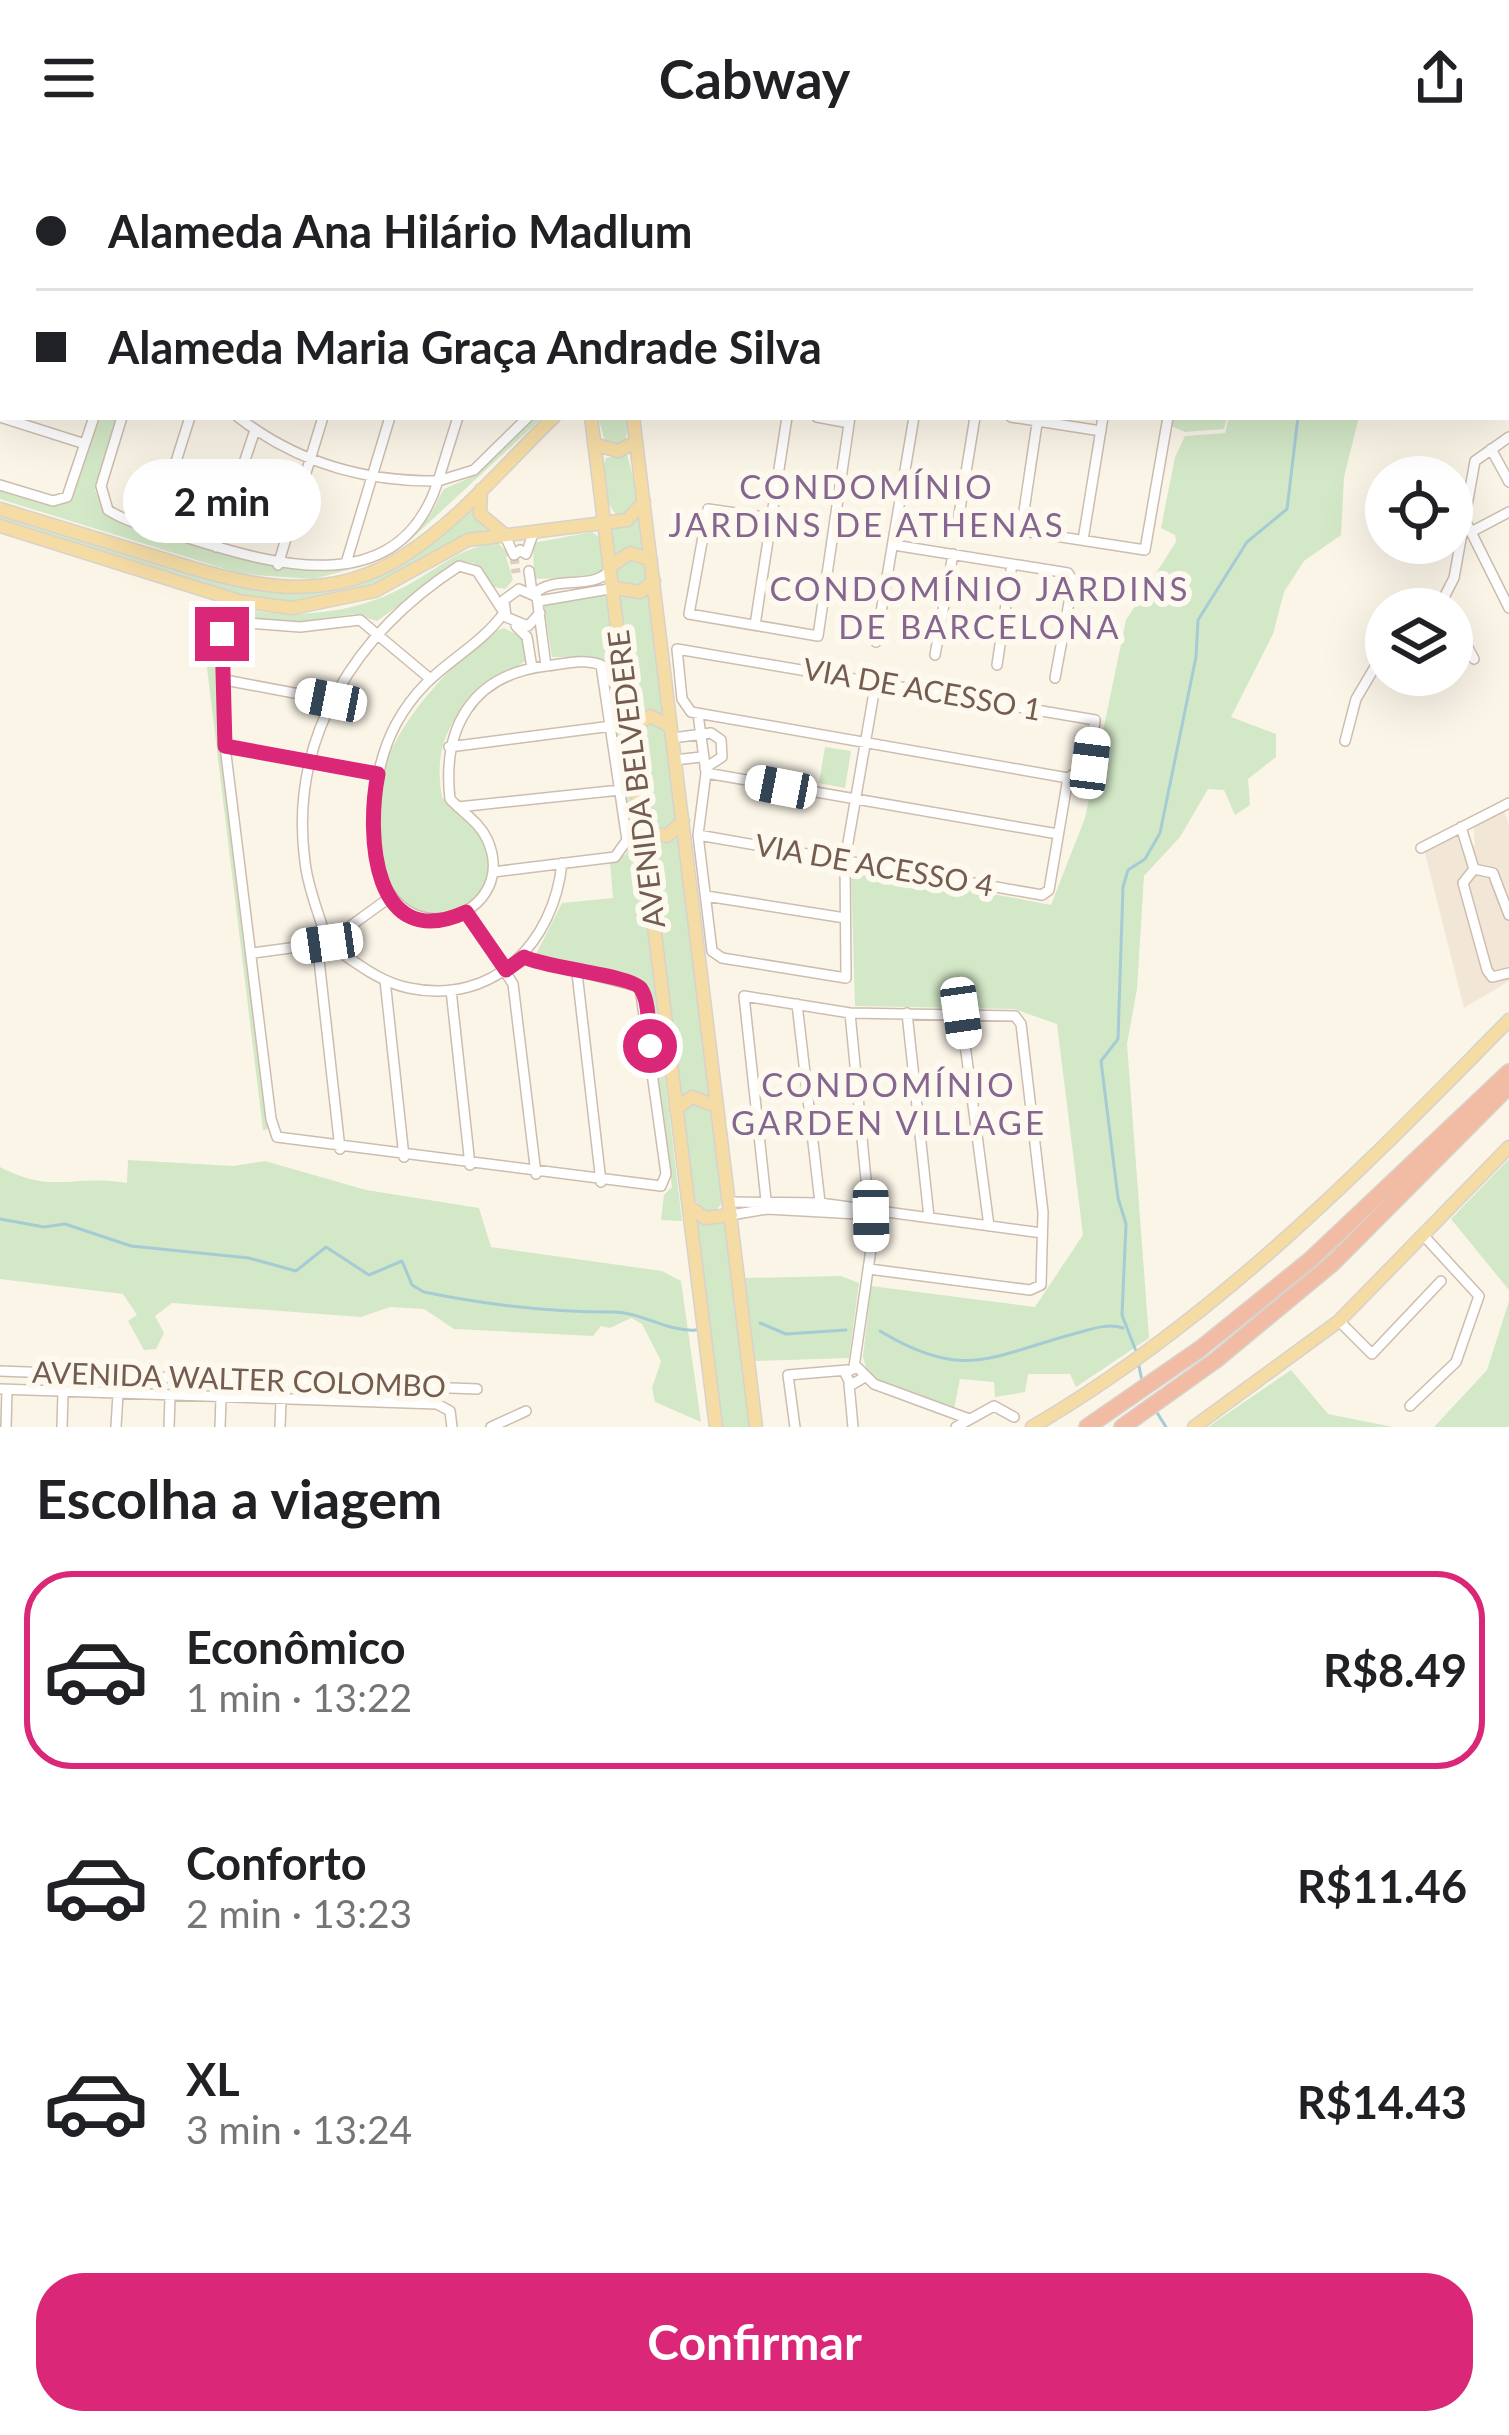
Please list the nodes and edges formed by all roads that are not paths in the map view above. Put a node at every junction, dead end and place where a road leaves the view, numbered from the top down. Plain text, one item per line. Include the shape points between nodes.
1 (9, 420) edge
2 (93, 420) edge
3 (121, 420) edge
4 (189, 420) edge
5 (242, 420) edge
6 (322, 420) edge
7 (389, 420) edge
8 (457, 420) edge
9 (525, 420) edge
10 (551, 420) edge
11 (591, 420) edge
12 (633, 420) edge
13 (787, 420) edge
14 (850, 420) edge
15 (914, 420) edge
16 (975, 420) edge
17 (1038, 420) edge
18 (1043, 420) edge
19 (1103, 420) edge
20 (1167, 420) edge
21 (255, 430) junction
22 (1101, 431) junction
23 (1509, 437) edge
24 (634, 442) junction
25 (85, 444) junction
26 (594, 444) junction
27 (1491, 449) junction
28 (310, 459) junction
29 (1473, 466) edge
30 (371, 477) junction
31 (438, 481) junction
32 (1509, 482) edge
33 (0, 484) edge
34 (484, 484) junction
35 (644, 502) junction
36 (0, 509) edge
37 (1509, 512) edge
38 (771, 518) junction
39 (605, 523) junction
40 (1473, 525) edge
41 (0, 526) edge
42 (155, 528) junction
43 (1021, 530) junction
44 (534, 531) junction
45 (434, 532) junction
46 (503, 534) junction
47 (1473, 536) edge
48 (1083, 540) junction
49 (894, 545) junction
50 (216, 547) junction
51 (450, 548) junction
52 (953, 554) junction
53 (651, 560) junction
54 (346, 563) junction
55 (1012, 564) junction
56 (278, 565) junction
57 (611, 566) junction
58 (529, 571) tunnel mouth
59 (516, 573) tunnel mouth
60 (1509, 574) edge
61 (1496, 580) junction
62 (654, 581) junction
63 (488, 586) junction
64 (614, 588) junction
65 (519, 589) junction
66 (507, 595) junction
67 (537, 600) junction
68 (1509, 608) edge
69 (503, 612) junction
70 (514, 625) junction
71 (755, 625) junction
72 (377, 632) junction
73 (479, 636) junction
74 (876, 643) dead end
75 (935, 655) dead end
76 (997, 665) dead end
77 (547, 666) junction
78 (532, 668) junction
79 (428, 677) junction
80 (1055, 678) dead end
81 (226, 680) junction
82 (876, 681) junction
83 (1365, 684) edge
84 (331, 700) junction
85 (694, 713) junction
86 (711, 716) junction
87 (612, 726) junction
88 (632, 728) junction
89 (671, 732) junction
90 (711, 734) junction
91 (698, 735) junction
92 (1345, 741) dead end
93 (865, 742) junction
94 (225, 746) junction
95 (449, 747) junction
96 (675, 760) junction
97 (310, 761) junction
98 (704, 766) junction
99 (378, 774) junction
100 (1068, 778) junction
101 (620, 790) junction
102 (855, 800) junction
103 (1509, 803) edge
104 (458, 807) junction
105 (486, 807) junction
106 (683, 821) junction
107 (643, 823) junction
108 (477, 824) junction
109 (1461, 827) junction
110 (1058, 834) junction
111 (698, 835) junction
112 (1421, 848) dead end
113 (844, 860) junction
114 (562, 863) junction
115 (1474, 869) junction
116 (493, 872) junction
117 (706, 896) junction
118 (389, 898) junction
119 (466, 912) junction
120 (1509, 915) edge
121 (845, 918) junction
122 (327, 943) junction
123 (253, 953) junction
124 (524, 957) junction
125 (506, 970) junction
126 (577, 973) junction
127 (1509, 973) edge
128 (385, 980) junction
129 (451, 990) junction
130 (796, 1004) junction
131 (850, 1013) junction
132 (907, 1013) junction
133 (961, 1013) junction
134 (1509, 1020) edge
135 (1509, 1063) edge
136 (1509, 1072) edge
137 (1502, 1086) edge
138 (1509, 1097) edge
139 (717, 1107) junction
140 (676, 1109) junction
141 (1468, 1127) junction
142 (1509, 1148) edge
143 (340, 1149) junction
144 (404, 1157) junction
145 (470, 1165) junction
146 (536, 1174) junction
147 (601, 1182) junction
148 (767, 1204) junction
149 (689, 1206) junction
150 (821, 1207) junction
151 (738, 1208) junction
152 (874, 1213) junction
153 (929, 1217) junction
154 (989, 1226) junction
155 (1042, 1233) junction
156 (1424, 1236) junction
157 (869, 1269) junction
158 (1441, 1281) dead end
159 (1339, 1322) junction
160 (0, 1371) edge
161 (854, 1376) junction
162 (4, 1389) edge
163 (477, 1389) dead end
164 (63, 1393) junction
165 (118, 1394) junction
166 (170, 1397) junction
167 (221, 1398) junction
168 (281, 1400) junction
169 (1410, 1406) dead end
170 (526, 1411) dead end
171 (1014, 1418) dead end
172 (969, 1420) junction
173 (6, 1427) edge
174 (62, 1427) edge
175 (116, 1427) edge
176 (169, 1427) edge
177 (220, 1427) edge
178 (280, 1427) edge
179 (452, 1427) edge
180 (491, 1427) edge
181 (716, 1427) edge
182 (756, 1427) edge
183 (795, 1427) edge
184 (854, 1427) edge
185 (956, 1427) edge
186 (1032, 1427) edge
187 (1087, 1427) edge
188 (1122, 1427) edge
189 (1194, 1427) edge

1 - 25 street
2 - 25 street
3 - 42 street via 100,486 103,503
4 - 42 street
5 - 21 street
6 - 28 street
7 - 30 street
8 - 31 street
9 - 31 street via 473,470
10 - 34 main road
11 - 26 main road, AVENIDA BELVEDERE
12 - 24 main road, AVENIDA BELVEDERE
13 - 38 street
14 - 71 street via 818,636
15 - 49 street
16 - 43 street via 958,521
17 - 43 street
18 - 22 street
19 - 22 street
20 - 48 street via 1145,550
21 - 28 street
21 - 50 street
22 - 48 street
23 - 27 street
24 - 26 main road via 618,452
24 - 35 main road, AVENIDA BELVEDERE
25 - 33 street via 63,499
26 - 39 main road, AVENIDA BELVEDERE
27 - 29 street
27 - 32 street
28 - 30 street
28 - 56 street
30 - 31 street
30 - 54 street
31 - 54 street via 423,519
34 - 45 main road
34 - 46 main road via 480,514
35 - 39 main road via 634,517
35 - 53 main road, AVENIDA BELVEDERE
36 - 45 main road via 240,584 287,590 367,574
37 - 40 street
38 - 71 street
38 - 71 street via 708,509 689,614
39 - 44 main road
39 - 57 main road, AVENIDA BELVEDERE
41 - 51 main road via 239,601 292,608 375,591
42 - 50 street
43 - 48 street
44 - 46 main road
44 - 46 street via 526,554 514,555
45 - 51 main road
46 - 51 main road
47 - 61 street
49 - 52 street
49 - 74 street
50 - 56 street
52 - 55 street
52 - 75 street
53 - 57 main road via 630,553
53 - 62 main road, AVENIDA BELVEDERE
54 - 56 street
55 - 76 street
55 - 80 street via 1071,576
57 - 64 main road, AVENIDA BELVEDERE
57 - 67 street via 599,579 542,586
58 - 67 street
59 - 65 street
60 - 61 street
61 - 68 street
62 - 64 main road via 640,592
62 - 89 main road, AVENIDA BELVEDERE
63 - 66 street
63 - 69 street
63 - 72 street via 466,565
64 - 67 street
64 - 88 main road, AVENIDA BELVEDERE
65 - 66 street
65 - 67 street
66 - 69 street
67 - 70 street via 528,626
67 - 77 street
69 - 70 street
69 - 73 street
70 - 73 street
70 - 78 street via 527,638
72 - 79 street
72 - 81 street via 360,620 300,627 236,622 225,628
72 - 84 street
73 - 79 street
77 - 78 street
77 - 87 street via 601,665
78 - 95 street via 482,690
79 - 99 street via 395,727
81 - 84 street
81 - 94 street
82 - 85 street, VIA DE ACESSO 1 via 677,649 682,699
82 - 93 street
82 - 100 street, VIA DE ACESSO 1 via 1095,720 1090,763
83 - 92 street
84 - 97 street
85 - 86 street
85 - 91 street
86 - 90 street
86 - 93 street
87 - 95 street
87 - 101 street
88 - 89 main road via 650,716
88 - 107 main road, AVENIDA BELVEDERE
89 - 91 street
89 - 96 main road, AVENIDA BELVEDERE
90 - 91 street
90 - 98 street via 724,748 717,763
91 - 98 street
93 - 100 street
93 - 102 street
94 - 97 street
94 - 123 street
95 - 104 street via 450,799
96 - 98 street
96 - 106 main road, AVENIDA BELVEDERE
97 - 99 street
97 - 122 street via 304,856
98 - 102 street
98 - 111 street
99 - 118 street via 373,836
100 - 110 street
101 - 105 street
101 - 114 street via 620,853
102 - 110 street
102 - 113 street
103 - 109 street
104 - 105 street
104 - 108 street
105 - 108 street
106 - 107 main road via 660,836
106 - 139 main road, AVENIDA BELVEDERE
107 - 140 main road, AVENIDA BELVEDERE
108 - 116 street
109 - 112 street
109 - 115 street
110 - 113 street, VIA DE ACESSO 4 via 1042,896
111 - 113 street, VIA DE ACESSO 4
111 - 117 street
113 - 121 street
114 - 116 street
114 - 124 street via 554,907
115 - 120 street via 1493,873
115 - 127 street via 1463,883 1487,970
116 - 119 street
117 - 121 street
117 - 121 street via 715,954 846,978
118 - 119 street via 423,920
118 - 122 street
119 - 125 street
122 - 123 street
122 - 128 street
122 - 143 street via 319,960
123 - 143 street via 278,1137
124 - 125 street
124 - 126 street
125 - 129 street
125 - 146 street
126 - 147 street
126 - 147 street via 640,986 666,1174 661,1186
128 - 129 street
128 - 144 street
129 - 145 street
130 - 131 street
130 - 148 street via 744,996
130 - 150 street
131 - 132 street
131 - 152 street
132 - 133 street
132 - 153 street
133 - 154 street
133 - 155 street via 1015,1016 1021,1024
134 - 186 main road via 1224,1291
135 - 137 highway
136 - 137 highway
137 - 141 highway
137 - 187 highway via 1310,1260
138 - 141 highway
139 - 140 main road via 692,1097
139 - 151 main road, AVENIDA BELVEDERE
140 - 149 main road, AVENIDA BELVEDERE
141 - 188 highway via 1333,1263
142 - 156 main road
143 - 144 street
144 - 145 street
145 - 146 street
146 - 147 street
148 - 150 street
148 - 151 street
149 - 151 main road via 705,1218
149 - 181 main road, AVENIDA BELVEDERE
150 - 152 street
151 - 182 main road, AVENIDA BELVEDERE
152 - 153 street
152 - 157 street
153 - 154 street
154 - 155 street
155 - 157 street via 1039,1288
156 - 159 main road
156 - 169 street via 1479,1297 1456,1362
157 - 161 street
158 - 159 street via 1372,1354
159 - 189 main road
160 - 163 street, AVENIDA WALTER COLOMBO
161 - 172 street
161 - 183 street via 788,1375
161 - 184 street
162 - 164 street
162 - 173 street
164 - 165 street
164 - 174 street
165 - 166 street
165 - 175 street
166 - 167 street
166 - 176 street
167 - 168 street
167 - 177 street
168 - 178 street
168 - 179 street via 446,1407
170 - 180 street
171 - 172 street via 994,1406
172 - 185 street

